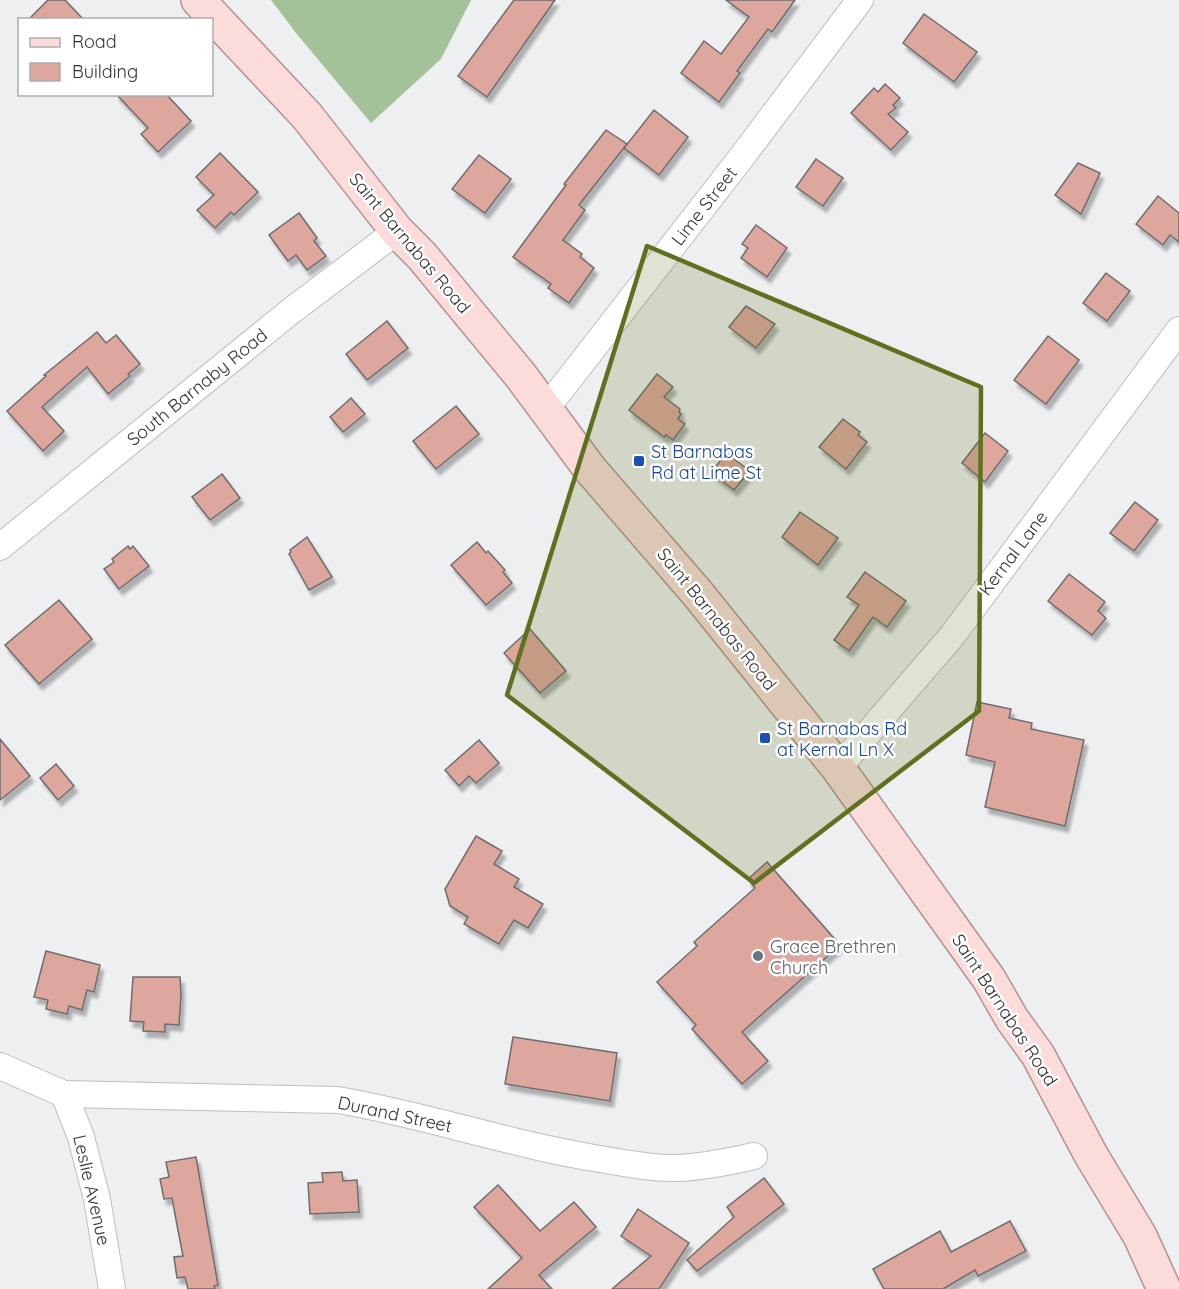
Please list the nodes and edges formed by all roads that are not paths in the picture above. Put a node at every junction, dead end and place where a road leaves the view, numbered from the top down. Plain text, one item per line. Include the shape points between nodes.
1 (198, 0) edge
2 (860, 0) edge
3 (397, 231) junction
4 (1179, 330) edge
5 (545, 410) junction
6 (0, 546) edge
7 (838, 768) junction
8 (0, 1066) edge
9 (64, 1094) junction
10 (754, 1156) dead end
11 (112, 1289) edge
12 (1164, 1289) edge

1 - 3 main road, Saint Barnabas Road via 307,116
2 - 5 street, Lime Street
3 - 5 main road, Saint Barnabas Road via 422,256
3 - 6 street, South Barnaby Road via 291,311
4 - 7 street, Kernal Lane via 952,636
5 - 7 main road, Saint Barnabas Road
7 - 12 main road, Saint Barnabas Road via 1038,1055 1140,1236
8 - 9 street, Durand Street
9 - 10 street, Durand Street via 338,1100 570,1154 675,1168
9 - 11 street, Leslie Avenue via 81,1137 97,1199

